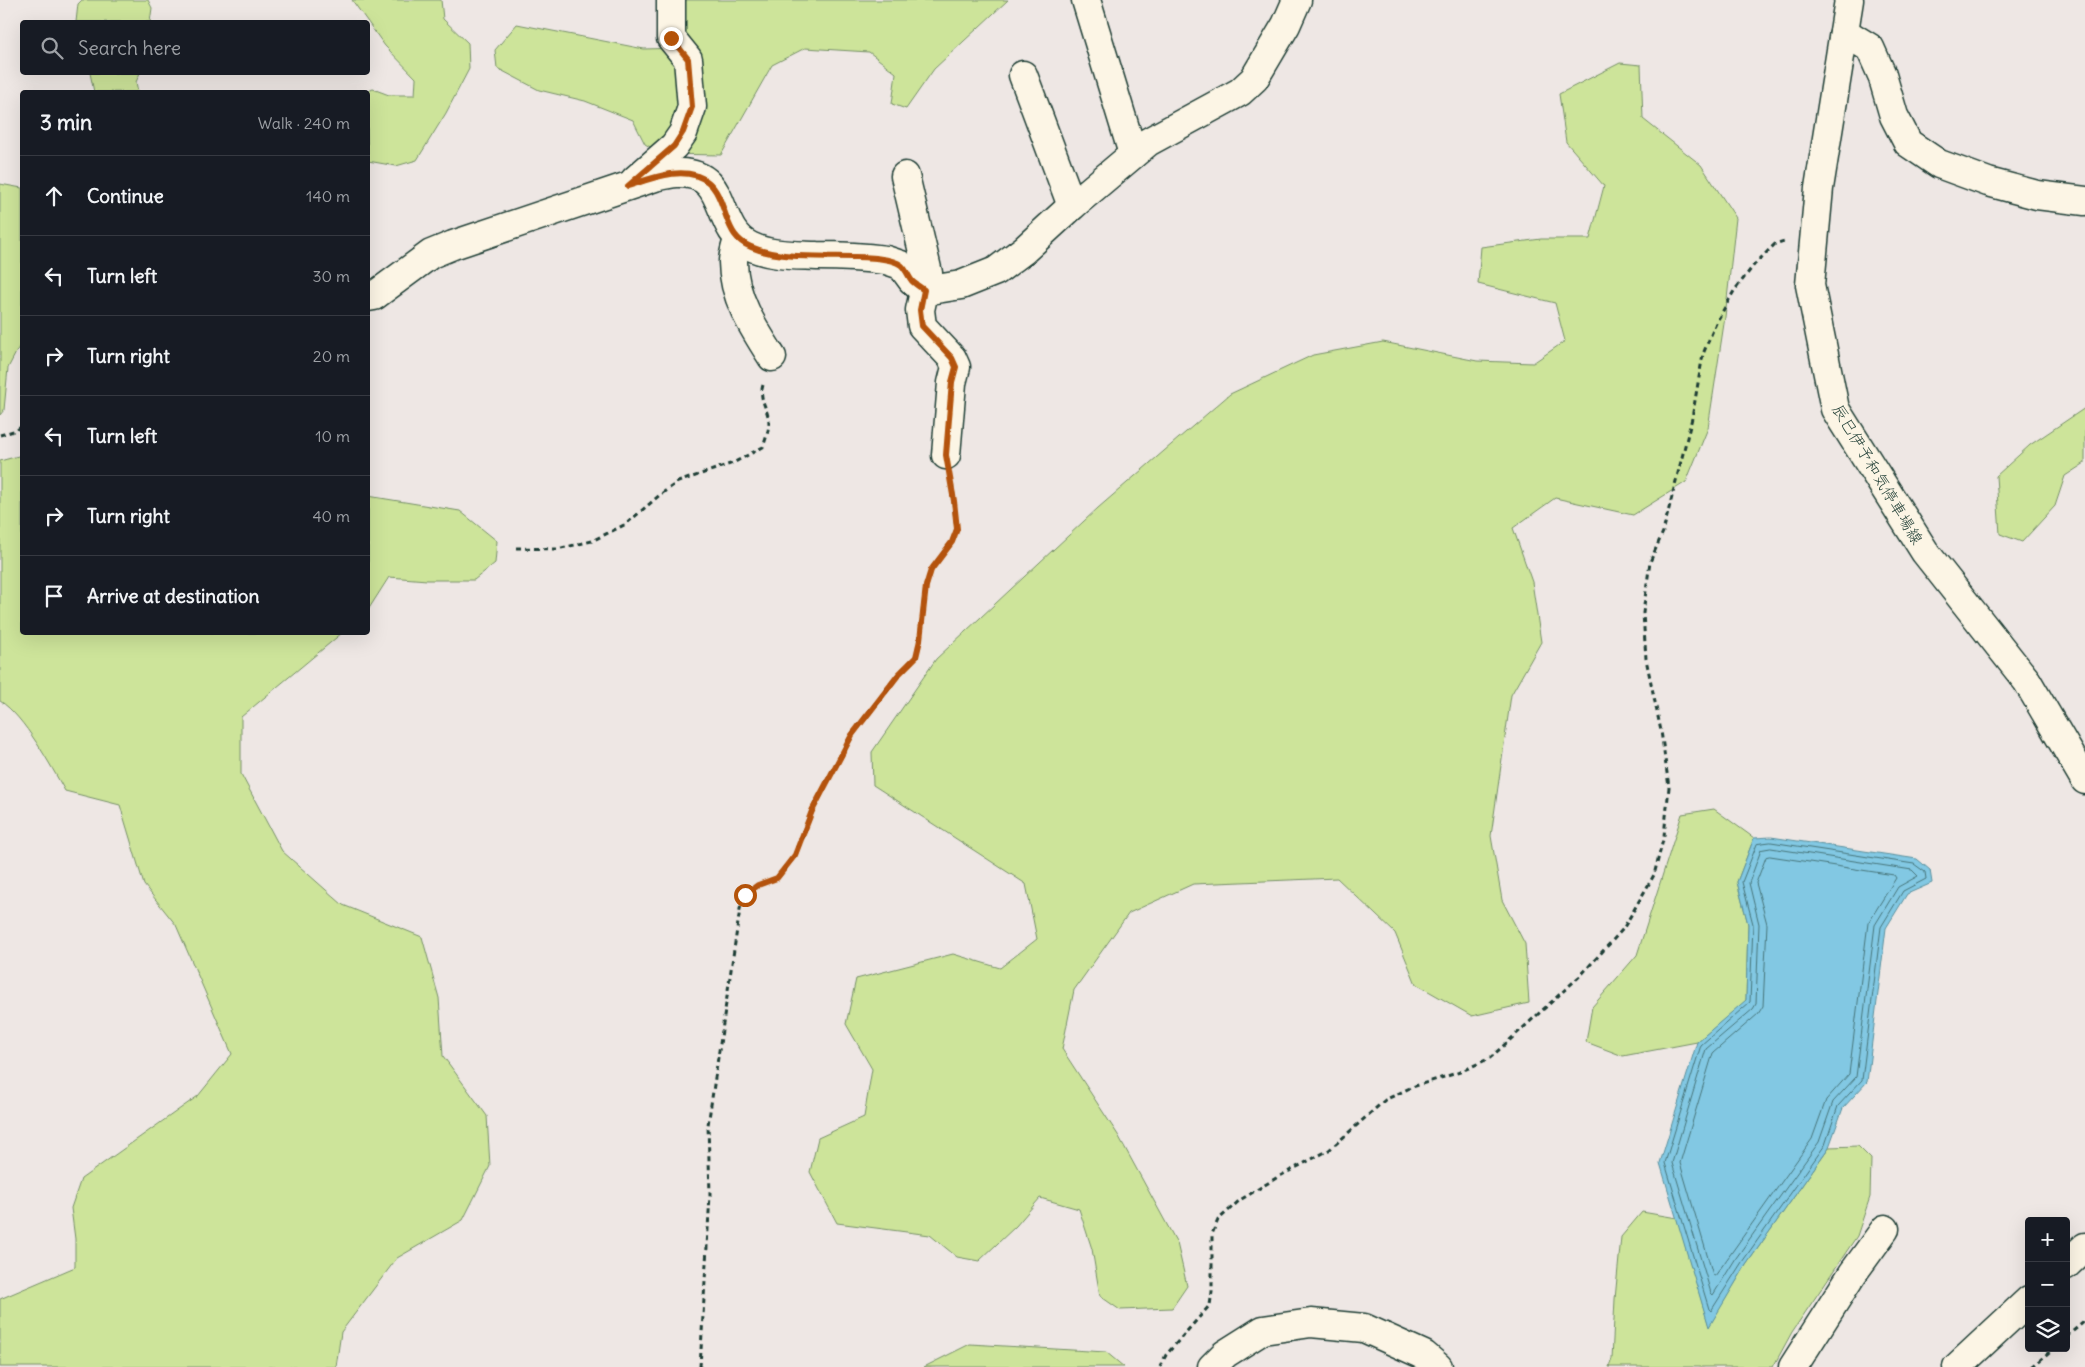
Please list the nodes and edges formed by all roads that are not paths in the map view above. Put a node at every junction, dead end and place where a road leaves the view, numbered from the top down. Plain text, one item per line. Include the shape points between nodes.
1 (671, 0) edge
2 (1086, 0) edge
3 (1297, 0) edge
4 (1849, 0) edge
5 (1844, 32) junction
6 (1024, 75) dead end
7 (1133, 154) junction
8 (905, 176) dead end
9 (628, 186) junction
10 (2085, 201) edge
11 (1072, 206) junction
12 (738, 239) junction
13 (924, 290) junction
14 (370, 297) edge
15 (772, 357) road end
16 (946, 455) road end
17 (2085, 780) edge
18 (1885, 1228) dead end
19 (2085, 1247) edge
20 (2069, 1262) edge
21 (2025, 1304) edge
22 (1212, 1367) edge
23 (1438, 1367) edge
24 (1793, 1367) edge
25 (1957, 1367) edge

1 - 9 street via 671,38 688,59 692,107 674,146
2 - 7 street
3 - 7 street via 1254,80
4 - 5 street, 辰巳伊予和気停車場線
5 - 10 street via 1870,48 1894,116 1908,143 1939,164 1988,182 2037,195
5 - 17 street, 辰巳伊予和気停車場線 via 1820,188 1810,286 1835,408 1925,552 2027,681
6 - 11 street
7 - 11 street
8 - 13 street via 928,273
9 - 12 street via 655,176 695,175 709,182 720,198 730,228
9 - 14 street via 431,254
11 - 13 street via 996,271 961,285
12 - 13 street via 751,247 780,254 886,260 901,265
12 - 15 street via 733,261 736,286 751,325
13 - 16 street via 920,310 922,326 952,358 956,367
18 - 24 street
19 - 20 street
21 - 25 street
22 - 23 street via 1225,1354 1263,1330 1311,1323 1364,1328 1424,1355

